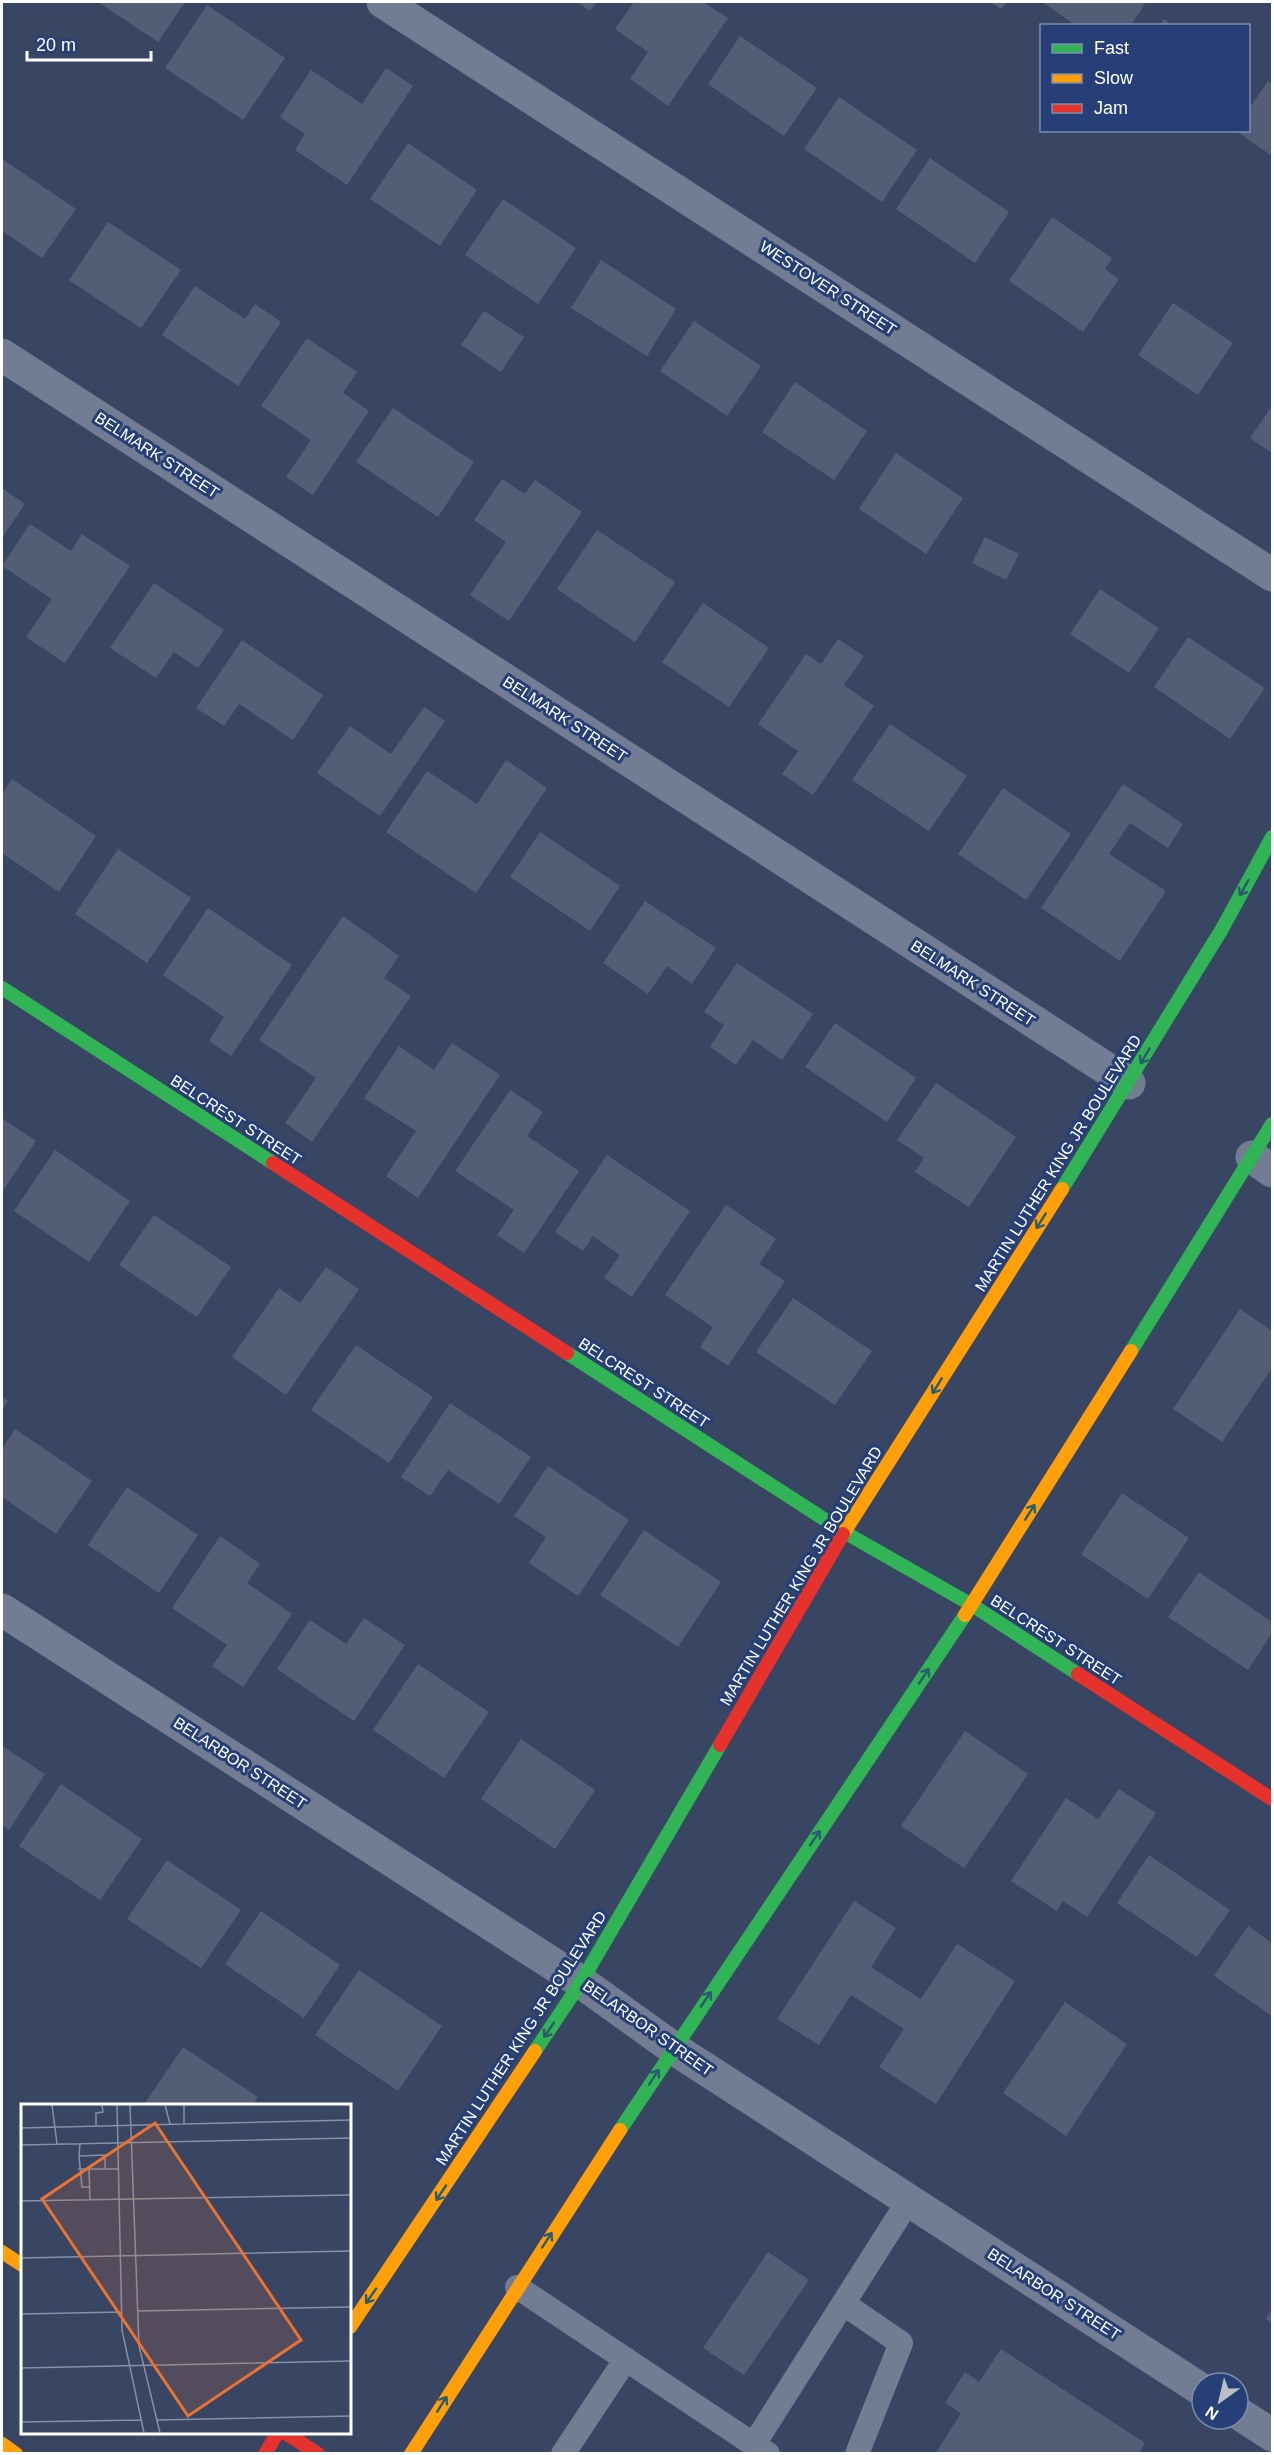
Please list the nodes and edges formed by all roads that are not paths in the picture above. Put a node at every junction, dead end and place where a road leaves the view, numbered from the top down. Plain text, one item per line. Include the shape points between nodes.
1 (383, 2) edge
2 (2, 355) edge
3 (1272, 575) edge
4 (1272, 837) edge
5 (2, 988) edge
6 (1129, 1083) junction
7 (1272, 1124) edge
8 (1262, 1164) edge
9 (844, 1532) junction
10 (972, 1605) junction
11 (2, 1610) edge
12 (1272, 1799) edge
13 (581, 1982) junction
14 (673, 2048) junction
15 (909, 2200) junction
16 (2, 2252) edge
17 (21, 2264) edge
18 (517, 2287) junction
19 (844, 2304) junction
20 (351, 2326) edge
21 (626, 2359) junction
22 (1190, 2382) edge
23 (1250, 2421) edge
24 (277, 2434) edge
25 (287, 2434) edge
26 (1272, 2435) edge
27 (2, 2444) edge
28 (761, 2449) edge
29 (16, 2454) edge
30 (265, 2454) edge
31 (318, 2454) edge
32 (411, 2454) edge
33 (563, 2454) edge
34 (857, 2454) edge

1 - 3 street, WESTOVER STREET
2 - 6 street, BELMARK STREET
4 -> 6 main road, MARTIN LUTHER KING JR BOULEVARD via 1222,929
5 - 9 main road, BELCREST STREET
6 -> 9 main road, MARTIN LUTHER KING JR BOULEVARD
7 - 8 main road
10 -> 8 main road
9 - 10 main road, BELCREST STREET
9 - 13 main road, MARTIN LUTHER KING JR BOULEVARD
10 - 12 main road, BELCREST STREET
14 -> 10 main road
11 - 13 street, BELARBOR STREET
13 - 14 street, BELARBOR STREET
13 -> 20 main road, MARTIN LUTHER KING JR BOULEVARD
14 - 15 street, BELARBOR STREET
18 -> 14 main road
15 - 19 lane
15 - 22 street, BELARBOR STREET
16 - 17 main road
18 - 21 lane
32 -> 18 main road
19 - 28 lane
19 - 34 lane via 901,2343
21 - 28 lane
21 - 33 lane
23 - 26 street
24 - 30 main road
25 - 31 main road
27 - 29 main road

